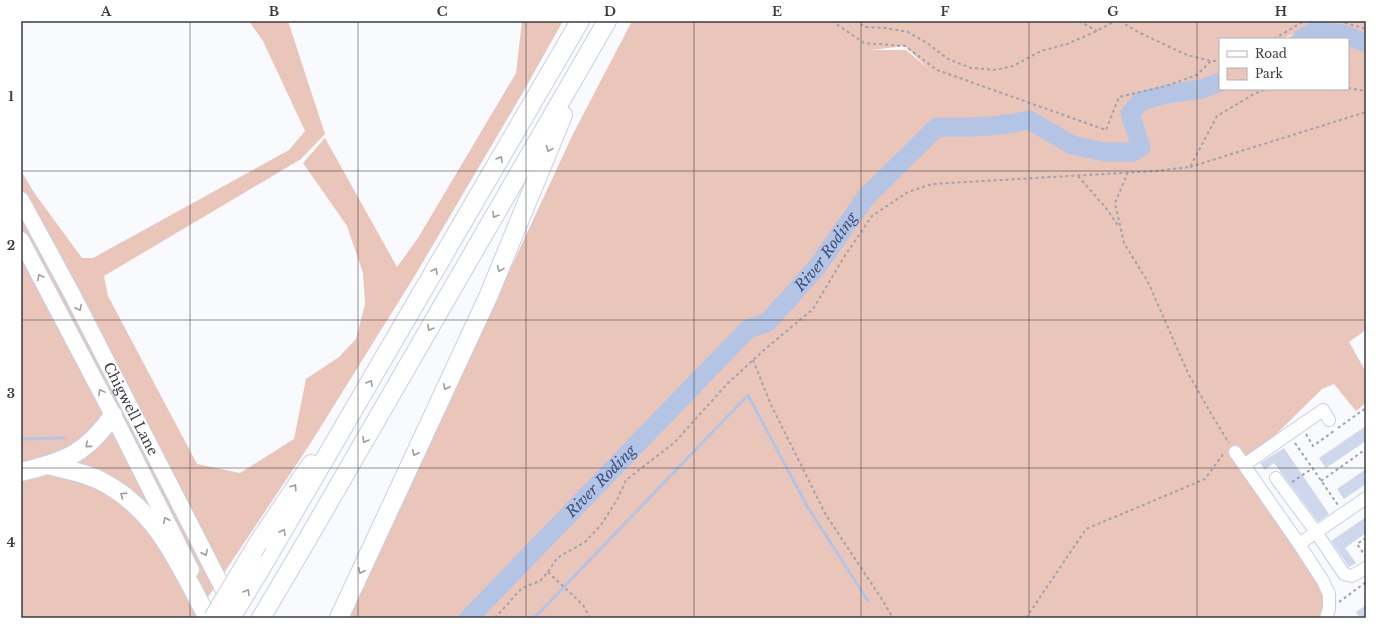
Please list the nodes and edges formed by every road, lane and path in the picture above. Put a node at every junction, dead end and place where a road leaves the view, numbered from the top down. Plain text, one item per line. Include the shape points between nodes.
1 (580, 21) edge
2 (607, 21) edge
3 (832, 21) edge
4 (855, 21) edge
5 (1079, 21) edge
6 (1115, 21) edge
7 (1120, 21) edge
8 (1304, 21) edge
9 (1339, 21) edge
10 (1366, 30) edge
11 (1097, 31) junction
12 (1276, 38) edge
13 (591, 48) junction
14 (1219, 61) edge
15 (1211, 62) junction
16 (1349, 88) edge
17 (1264, 90) edge
18 (1366, 91) edge
19 (1366, 112) edge
20 (1190, 167) junction
21 (1128, 172) junction
22 (1078, 176) junction
23 (21, 200) edge
24 (1120, 230) junction
25 (21, 240) edge
26 (753, 360) junction
27 (122, 394) junction
28 (360, 400) junction
29 (1323, 410) dead end
30 (113, 415) junction
31 (1289, 434) junction
32 (1366, 449) edge
33 (1235, 452) junction
34 (48, 465) junction
35 (1244, 465) junction
36 (1312, 468) junction
37 (21, 472) edge
38 (1276, 478) dead end
39 (1322, 480) junction
40 (1287, 486) dead end
41 (1366, 498) edge
42 (1344, 513) junction
43 (1316, 532) junction
44 (197, 536) junction
45 (1366, 538) edge
46 (1299, 544) junction
47 (179, 545) junction
48 (1366, 557) edge
49 (1366, 568) edge
50 (548, 572) junction
51 (1366, 582) edge
52 (1328, 613) edge
53 (339, 617) edge
54 (208, 618) edge
55 (214, 618) edge
56 (231, 618) edge
57 (238, 618) edge
58 (261, 618) edge
59 (495, 618) edge
60 (590, 618) edge
61 (892, 618) edge
62 (1026, 618) edge

28 -> 1 highway
2 - 13 highway
3 - 15 path via 864,43 905,46 938,70 1106,130 1119,97 1166,86 1197,75
4 - 11 path via 866,27 908,32 948,59 971,68 995,70 1013,66 1041,51 1067,44
5 - 11 path
6 - 11 path
7 - 15 path via 1187,55
8 - 12 path
9 - 10 path
13 -> 53 highway via 488,297
13 -> 58 highway
14 - 15 path
16 - 18 path
17 - 20 path via 1216,116
19 - 20 path
20 - 21 path
21 - 22 path
21 - 24 path via 1115,203
22 - 24 path via 1106,208
22 - 26 path via 932,184 908,192 872,216 813,309
23 -> 27 main road, Chigwell Lane
24 - 33 path via 1124,243 1148,282 1188,373
30 -> 25 main road, Chigwell Lane
26 - 50 path via 727,384 675,442 626,480 601,525 585,542 557,558
26 - 61 path via 771,405 826,515
27 - 30 main road
27 - 44 main road, Chigwell Lane
55 -> 28 highway, bridge via 303,473
56 -> 28 highway, bridge
29 - 31 street
30 -> 34 highway via 98,436 82,450
47 -> 30 main road, Chigwell Lane
31 - 35 street
31 - 36 path
32 - 39 path
33 - 35 street
33 - 62 path via 1224,452 1205,479 1086,529
34 - 37 highway
54 -> 34 highway via 162,536 144,512 101,481
35 - 46 street
36 - 39 path
36 - 40 path
38 - 43 street
39 - 42 path
41 - 42 street
42 - 43 street
43 - 46 street
43 - 49 street via 1344,574 1352,576
44 - 47 street
44 -> 57 main road, Chigwell Lane
45 - 48 path via 1357,544
46 - 52 street via 1329,594
47 - 55 main road, Chigwell Lane
50 - 59 path via 540,581 522,588
50 - 60 path via 582,605
51 - 52 path

